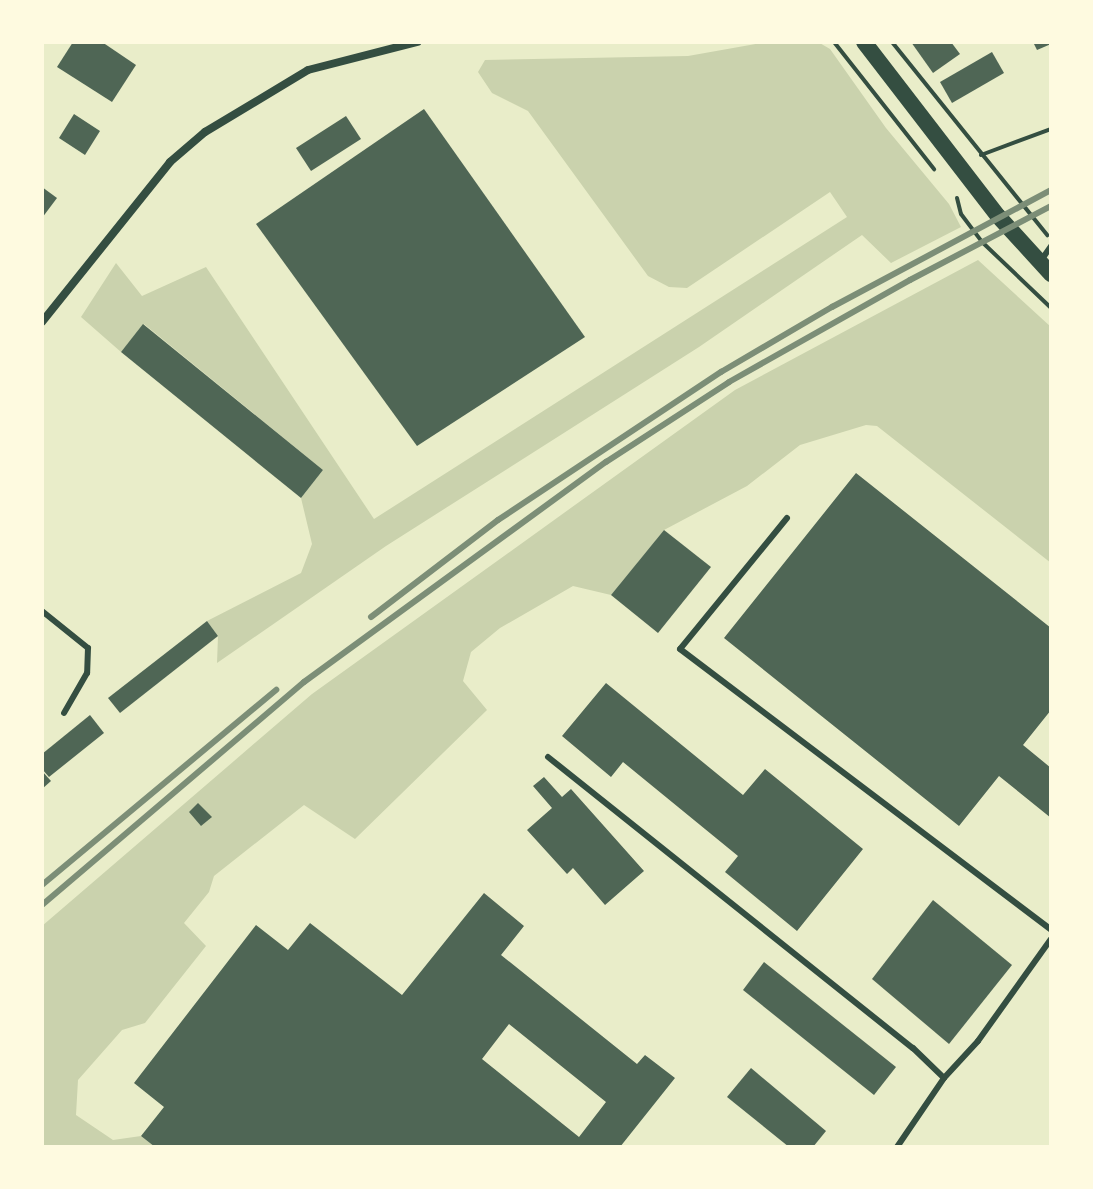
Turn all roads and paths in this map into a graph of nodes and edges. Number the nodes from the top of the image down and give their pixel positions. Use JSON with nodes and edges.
{"nodes":[{"id":1,"x":417,"y":42,"type":"edge"},
{"id":2,"x":834,"y":42,"type":"edge"},
{"id":3,"x":864,"y":42,"type":"edge"},
{"id":4,"x":892,"y":42,"type":"edge"},
{"id":5,"x":1051,"y":129,"type":"edge"},
{"id":6,"x":981,"y":155,"type":"junction"},
{"id":7,"x":961,"y":165,"type":"junction"},
{"id":8,"x":940,"y":177,"type":"dead end"},
{"id":9,"x":950,"y":189,"type":"dead end"},
{"id":10,"x":1051,"y":243,"type":"edge"},
{"id":11,"x":1046,"y":268,"type":"edge"},
{"id":12,"x":1051,"y":308,"type":"edge"},
{"id":13,"x":42,"y":322,"type":"edge"},
{"id":14,"x":787,"y":518,"type":"dead end"},
{"id":15,"x":42,"y":611,"type":"edge"},
{"id":16,"x":64,"y":713,"type":"dead end"},
{"id":17,"x":548,"y":757,"type":"dead end"},
{"id":18,"x":1051,"y":930,"type":"edge"},
{"id":19,"x":1051,"y":939,"type":"edge"},
{"id":20,"x":944,"y":1078,"type":"junction"},
{"id":21,"x":897,"y":1147,"type":"edge"}],
"edges":[{"from":1,"to":13,"type":"street"},
{"from":2,"to":8,"type":"path"},
{"from":3,"to":7,"type":"main road"},
{"from":4,"to":6,"type":"path"},
{"from":5,"to":6,"type":"path"},
{"from":6,"to":7,"type":"path"},
{"from":6,"to":10,"type":"path"},
{"from":7,"to":11,"type":"main road"},
{"from":9,"to":12,"type":"path"},
{"from":10,"to":11,"type":"lane"},
{"from":14,"to":18,"type":"lane"},
{"from":15,"to":16,"type":"lane"},
{"from":17,"to":20,"type":"lane"},
{"from":19,"to":20,"type":"lane"},
{"from":20,"to":21,"type":"lane"}]}
